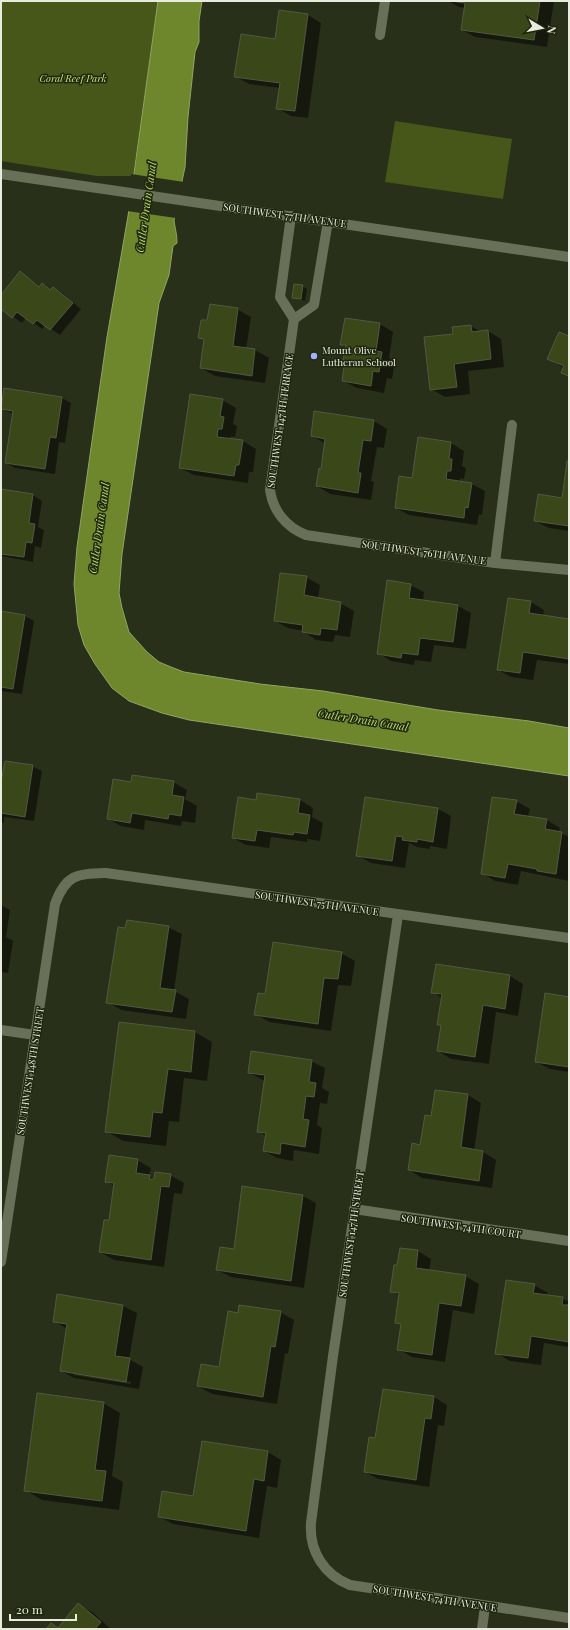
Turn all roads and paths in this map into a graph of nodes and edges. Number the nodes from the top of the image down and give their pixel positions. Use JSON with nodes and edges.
{"nodes":[{"id":1,"x":385,"y":1,"type":"edge"},
{"id":2,"x":380,"y":35,"type":"dead end"},
{"id":3,"x":1,"y":174,"type":"edge"},
{"id":4,"x":291,"y":216,"type":"junction"},
{"id":5,"x":328,"y":221,"type":"junction"},
{"id":6,"x":569,"y":257,"type":"edge"},
{"id":7,"x":294,"y":319,"type":"junction"},
{"id":8,"x":512,"y":425,"type":"dead end"},
{"id":9,"x":284,"y":520,"type":"joint"},
{"id":10,"x":495,"y":563,"type":"junction"},
{"id":11,"x":569,"y":570,"type":"edge"},
{"id":12,"x":66,"y":883,"type":"joint"},
{"id":13,"x":398,"y":914,"type":"junction"},
{"id":14,"x":569,"y":938,"type":"edge"},
{"id":15,"x":1,"y":1030,"type":"edge"},
{"id":16,"x":35,"y":1035,"type":"junction"},
{"id":17,"x":354,"y":1209,"type":"junction"},
{"id":18,"x":569,"y":1241,"type":"edge"},
{"id":19,"x":1,"y":1262,"type":"edge"},
{"id":20,"x":315,"y":1553,"type":"joint"},
{"id":21,"x":485,"y":1606,"type":"junction"},
{"id":22,"x":569,"y":1618,"type":"edge"},
{"id":23,"x":482,"y":1629,"type":"edge"}],
"edges":[{"from":1,"to":2,"type":"street"},
{"from":3,"to":4,"type":"street","name":"SOUTHWEST 77TH AVENUE"},
{"from":4,"to":5,"type":"street","name":"SOUTHWEST 77TH AVENUE"},
{"from":4,"to":7,"type":"street"},
{"from":5,"to":6,"type":"street","name":"SOUTHWEST 77TH AVENUE"},
{"from":5,"to":7,"type":"street"},
{"from":7,"to":9,"type":"street","name":"SOUTHWEST 147TH TERRACE"},
{"from":8,"to":10,"type":"street"},
{"from":9,"to":10,"type":"street","name":"SOUTHWEST 76TH AVENUE"},
{"from":10,"to":11,"type":"street","name":"SOUTHWEST 76TH AVENUE"},
{"from":12,"to":13,"type":"street","name":"SOUTHWEST 75TH AVENUE"},
{"from":12,"to":16,"type":"street","name":"SOUTHWEST 148TH STREET"},
{"from":13,"to":14,"type":"street","name":"SOUTHWEST 75TH AVENUE"},
{"from":13,"to":17,"type":"street","name":"SOUTHWEST 147TH STREET"},
{"from":15,"to":16,"type":"street"},
{"from":16,"to":19,"type":"street","name":"SOUTHWEST 148TH STREET"},
{"from":17,"to":18,"type":"street","name":"SOUTHWEST 74TH COURT"},
{"from":17,"to":20,"type":"street","name":"SOUTHWEST 147TH STREET"},
{"from":20,"to":21,"type":"street","name":"SOUTHWEST 74TH AVENUE"},
{"from":21,"to":22,"type":"street","name":"SOUTHWEST 74TH AVENUE"},
{"from":21,"to":23,"type":"street"}]}
